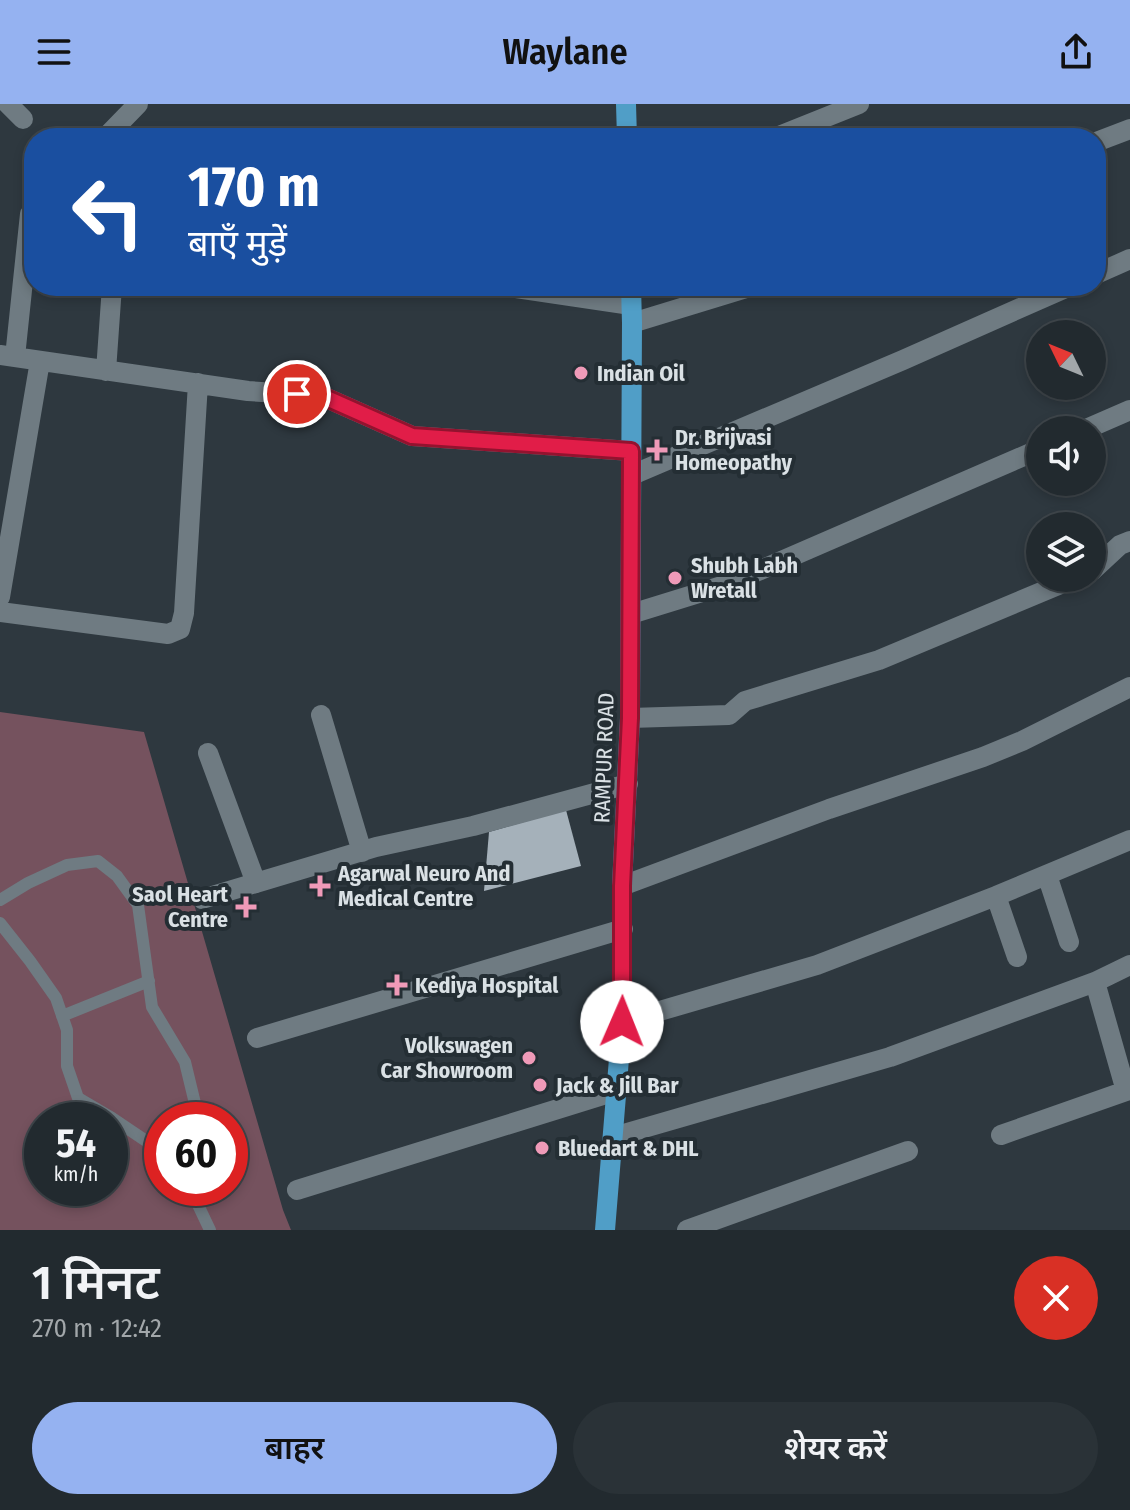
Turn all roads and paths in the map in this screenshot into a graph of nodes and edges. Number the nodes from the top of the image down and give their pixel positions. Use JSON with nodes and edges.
{"nodes":[{"id":1,"x":8,"y":104,"type":"edge"},
{"id":2,"x":138,"y":104,"type":"edge"},
{"id":3,"x":626,"y":104,"type":"edge"},
{"id":4,"x":859,"y":104,"type":"edge"},
{"id":5,"x":23,"y":119,"type":"dead end"},
{"id":6,"x":115,"y":128,"type":"edge"},
{"id":7,"x":627,"y":128,"type":"edge"},
{"id":8,"x":799,"y":128,"type":"edge"},
{"id":9,"x":1130,"y":129,"type":"edge"},
{"id":10,"x":1106,"y":138,"type":"edge"},
{"id":11,"x":24,"y":251,"type":"edge"},
{"id":12,"x":1130,"y":259,"type":"edge"},
{"id":13,"x":1106,"y":270,"type":"edge"},
{"id":14,"x":111,"y":296,"type":"edge"},
{"id":15,"x":570,"y":296,"type":"edge"},
{"id":16,"x":689,"y":296,"type":"edge"},
{"id":17,"x":1047,"y":296,"type":"edge"},
{"id":18,"x":631,"y":305,"type":"edge"},
{"id":19,"x":7,"y":356,"type":"edge"},
{"id":20,"x":40,"y":361,"type":"junction"},
{"id":21,"x":106,"y":371,"type":"junction"},
{"id":22,"x":198,"y":383,"type":"junction"},
{"id":23,"x":1130,"y":410,"type":"edge"},
{"id":24,"x":1106,"y":420,"type":"edge"},
{"id":25,"x":631,"y":451,"type":"junction"},
{"id":26,"x":1026,"y":455,"type":"edge"},
{"id":27,"x":632,"y":475,"type":"junction"},
{"id":28,"x":1130,"y":541,"type":"edge"},
{"id":29,"x":1106,"y":558,"type":"edge"},
{"id":30,"x":1042,"y":592,"type":"edge"},
{"id":31,"x":0,"y":597,"type":"edge"},
{"id":32,"x":0,"y":612,"type":"edge"},
{"id":33,"x":631,"y":614,"type":"junction"},
{"id":34,"x":1130,"y":687,"type":"edge"},
{"id":35,"x":321,"y":715,"type":"dead end"},
{"id":36,"x":630,"y":718,"type":"junction"},
{"id":37,"x":208,"y":753,"type":"dead end"},
{"id":38,"x":628,"y":784,"type":"junction"},
{"id":39,"x":1130,"y":840,"type":"edge"},
{"id":40,"x":362,"y":852,"type":"junction"},
{"id":41,"x":1047,"y":875,"type":"junction"},
{"id":42,"x":256,"y":883,"type":"junction"},
{"id":43,"x":622,"y":886,"type":"junction"},
{"id":44,"x":996,"y":896,"type":"junction"},
{"id":45,"x":202,"y":899,"type":"dead end"},
{"id":46,"x":0,"y":900,"type":"edge"},
{"id":47,"x":0,"y":923,"type":"edge"},
{"id":48,"x":623,"y":929,"type":"junction"},
{"id":49,"x":1069,"y":942,"type":"dead end"},
{"id":50,"x":1017,"y":957,"type":"dead end"},
{"id":51,"x":1130,"y":965,"type":"edge"},
{"id":52,"x":149,"y":981,"type":"junction"},
{"id":53,"x":1095,"y":982,"type":"junction"},
{"id":54,"x":62,"y":1016,"type":"junction"},
{"id":55,"x":622,"y":1022,"type":"junction"},
{"id":56,"x":257,"y":1038,"type":"dead end"},
{"id":57,"x":616,"y":1091,"type":"junction"},
{"id":58,"x":195,"y":1102,"type":"edge"},
{"id":59,"x":1001,"y":1135,"type":"dead end"},
{"id":60,"x":613,"y":1137,"type":"junction"},
{"id":61,"x":144,"y":1140,"type":"edge"},
{"id":62,"x":908,"y":1151,"type":"dead end"},
{"id":63,"x":297,"y":1190,"type":"dead end"},
{"id":64,"x":199,"y":1206,"type":"edge"},
{"id":65,"x":210,"y":1230,"type":"edge"},
{"id":66,"x":605,"y":1230,"type":"edge"},
{"id":67,"x":687,"y":1230,"type":"edge"}],
"edges":[{"from":1,"to":5,"type":"street"},
{"from":2,"to":6,"type":"street"},
{"from":3,"to":7,"type":"main road"},
{"from":4,"to":8,"type":"street"},
{"from":9,"to":10,"type":"street"},
{"from":11,"to":19,"type":"street"},
{"from":12,"to":13,"type":"street"},
{"from":14,"to":21,"type":"street"},
{"from":15,"to":18,"type":"street"},
{"from":16,"to":18,"type":"street"},
{"from":17,"to":27,"type":"street"},
{"from":18,"to":25,"type":"main road","name":"RAMPUR ROAD"},
{"from":19,"to":20,"type":"street"},
{"from":20,"to":21,"type":"street"},
{"from":20,"to":31,"type":"street"},
{"from":21,"to":22,"type":"street"},
{"from":22,"to":25,"type":"street"},
{"from":22,"to":32,"type":"street"},
{"from":23,"to":24,"type":"street"},
{"from":25,"to":27,"type":"main road","name":"RAMPUR ROAD"},
{"from":26,"to":33,"type":"street"},
{"from":27,"to":33,"type":"main road","name":"RAMPUR ROAD"},
{"from":28,"to":29,"type":"street"},
{"from":30,"to":36,"type":"street"},
{"from":33,"to":36,"type":"main road","name":"RAMPUR ROAD"},
{"from":34,"to":43,"type":"street"},
{"from":35,"to":40,"type":"street"},
{"from":36,"to":38,"type":"main road","name":"RAMPUR ROAD"},
{"from":37,"to":42,"type":"street"},
{"from":38,"to":40,"type":"street"},
{"from":38,"to":43,"type":"main road","name":"RAMPUR ROAD"},
{"from":39,"to":41,"type":"street"},
{"from":40,"to":42,"type":"street"},
{"from":41,"to":44,"type":"street"},
{"from":41,"to":49,"type":"street"},
{"from":42,"to":45,"type":"street"},
{"from":43,"to":48,"type":"main road","name":"RAMPUR ROAD"},
{"from":44,"to":50,"type":"street"},
{"from":44,"to":55,"type":"street"},
{"from":46,"to":52,"type":"lane"},
{"from":47,"to":54,"type":"lane"},
{"from":48,"to":55,"type":"main road","name":"RAMPUR ROAD"},
{"from":48,"to":56,"type":"street"},
{"from":51,"to":53,"type":"street"},
{"from":52,"to":54,"type":"lane"},
{"from":52,"to":58,"type":"lane"},
{"from":53,"to":59,"type":"street"},
{"from":53,"to":60,"type":"street"},
{"from":54,"to":61,"type":"lane"},
{"from":55,"to":57,"type":"main road","name":"RAMPUR ROAD"},
{"from":57,"to":60,"type":"main road","name":"RAMPUR ROAD"},
{"from":57,"to":63,"type":"street"},
{"from":60,"to":66,"type":"main road","name":"RAMPUR ROAD"},
{"from":62,"to":67,"type":"street"},
{"from":64,"to":65,"type":"lane"}]}
